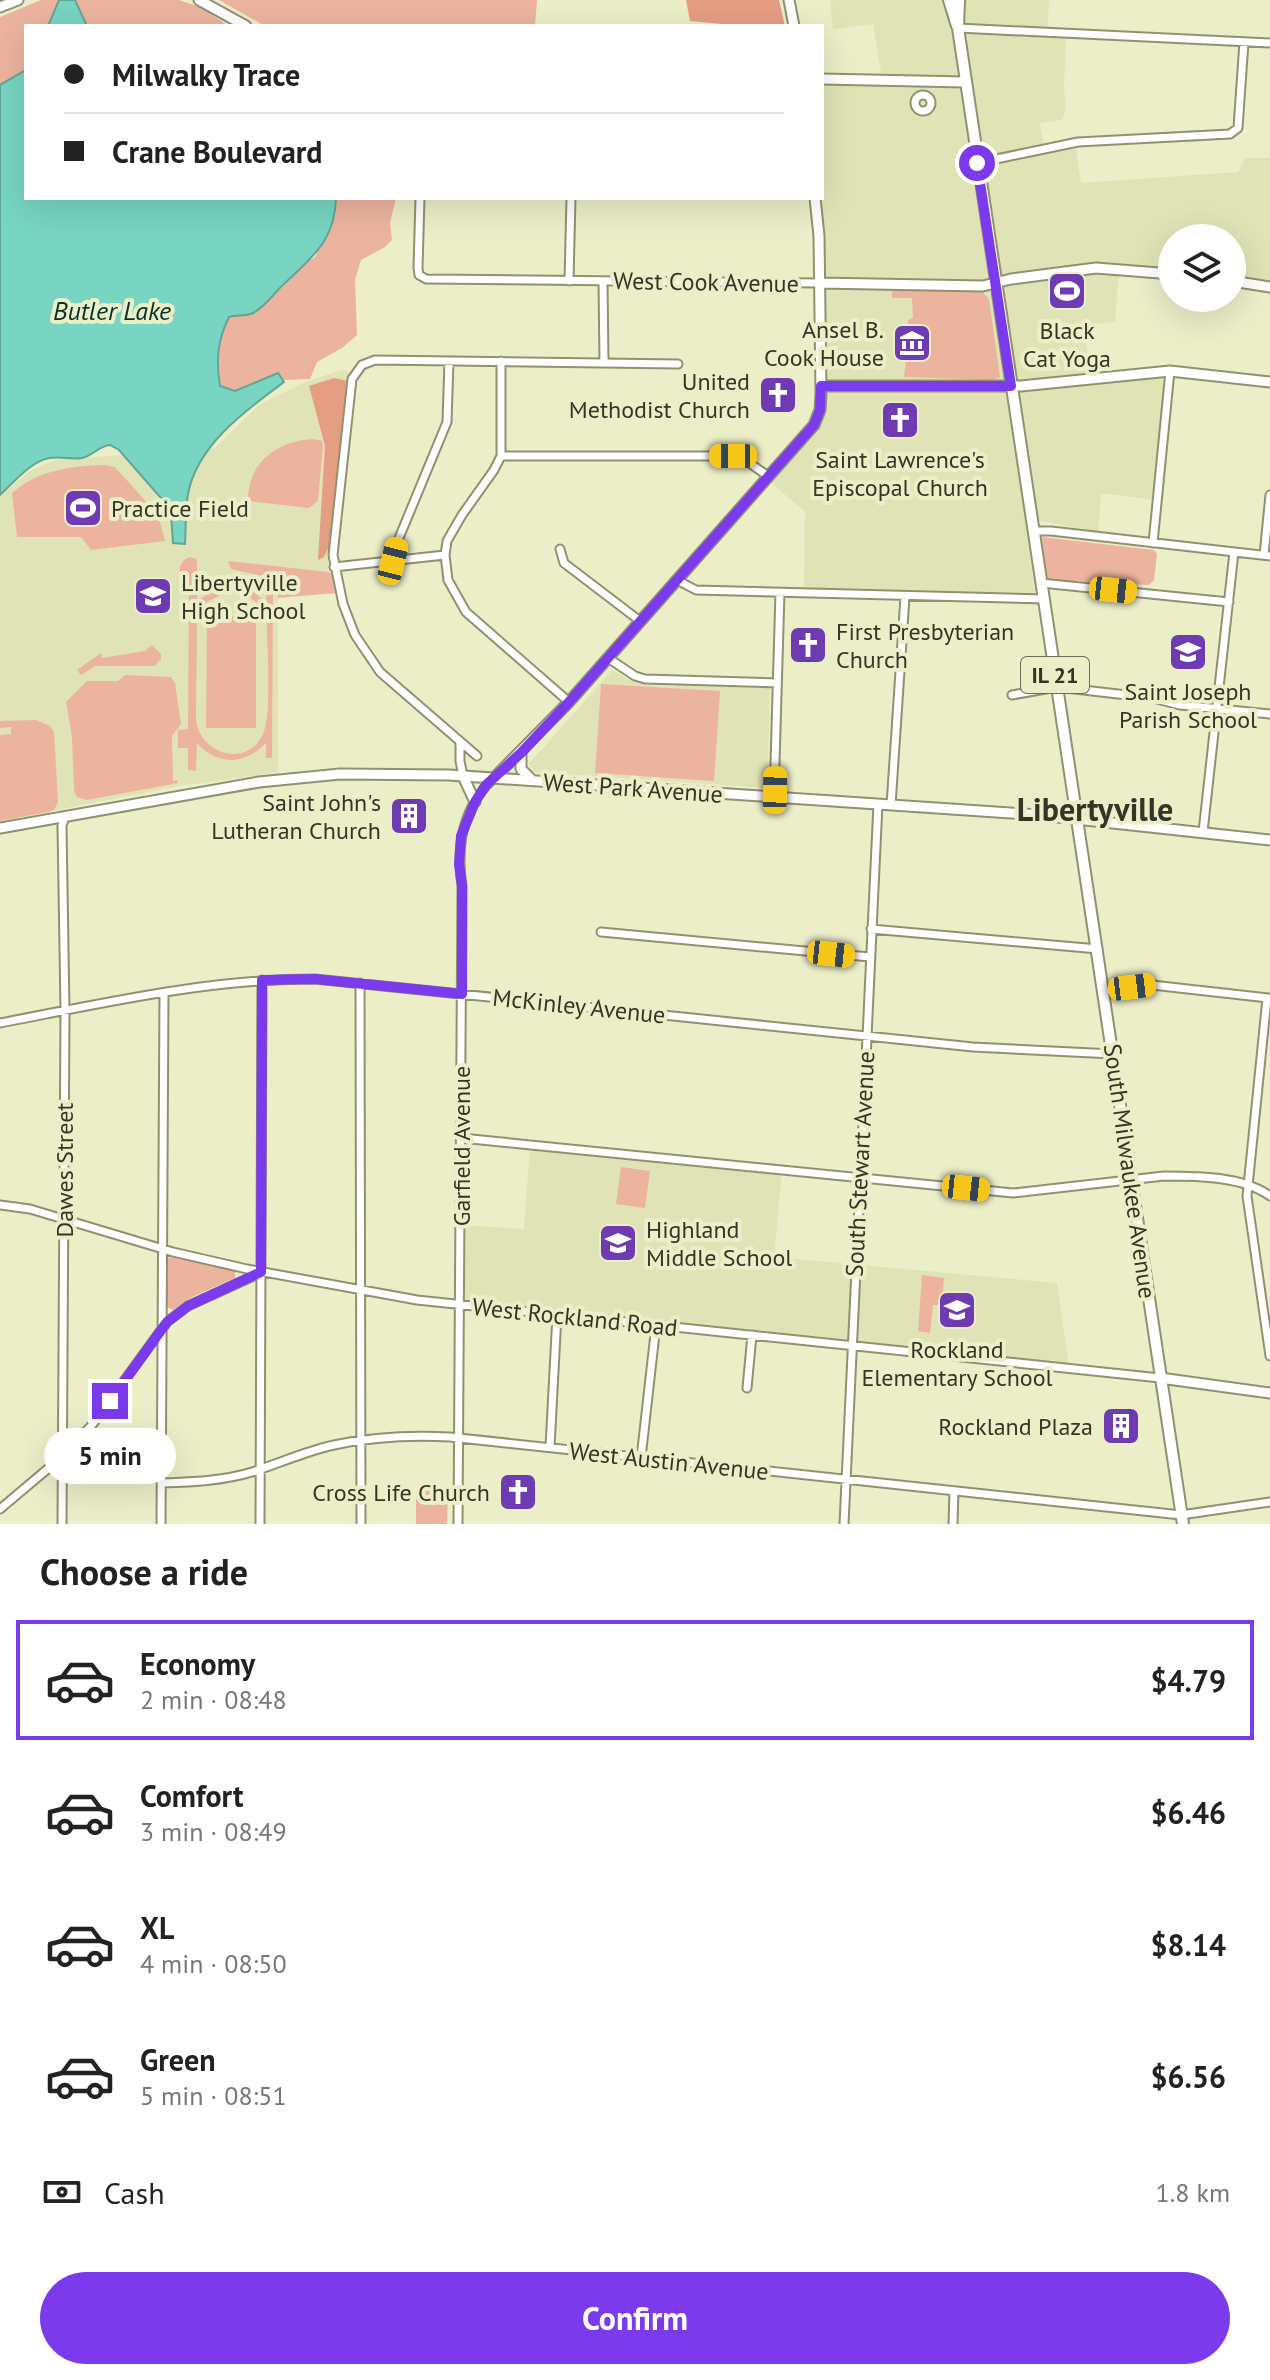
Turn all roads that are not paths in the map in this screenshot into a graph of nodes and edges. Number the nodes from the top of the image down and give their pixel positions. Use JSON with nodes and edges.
{"nodes":[{"id":1,"x":18,"y":0,"type":"edge"},
{"id":2,"x":199,"y":0,"type":"edge"},
{"id":3,"x":789,"y":0,"type":"edge"},
{"id":4,"x":949,"y":0,"type":"edge"},
{"id":5,"x":959,"y":0,"type":"edge"},
{"id":6,"x":0,"y":7,"type":"edge"},
{"id":7,"x":242,"y":24,"type":"edge"},
{"id":8,"x":794,"y":24,"type":"edge"},
{"id":9,"x":958,"y":28,"type":"junction"},
{"id":10,"x":1244,"y":42,"type":"junction"},
{"id":11,"x":1270,"y":43,"type":"edge"},
{"id":12,"x":824,"y":79,"type":"edge"},
{"id":13,"x":965,"y":82,"type":"junction"},
{"id":14,"x":921,"y":83,"type":"junction"},
{"id":15,"x":922,"y":95,"type":"dead end"},
{"id":16,"x":977,"y":163,"type":"junction"},
{"id":17,"x":420,"y":200,"type":"edge"},
{"id":18,"x":571,"y":200,"type":"edge"},
{"id":19,"x":815,"y":200,"type":"edge"},
{"id":20,"x":1158,"y":272,"type":"edge"},
{"id":21,"x":569,"y":281,"type":"junction"},
{"id":22,"x":603,"y":281,"type":"junction"},
{"id":23,"x":819,"y":283,"type":"junction"},
{"id":24,"x":995,"y":283,"type":"junction"},
{"id":25,"x":1246,"y":283,"type":"edge"},
{"id":26,"x":1270,"y":287,"type":"edge"},
{"id":27,"x":449,"y":361,"type":"junction"},
{"id":28,"x":501,"y":361,"type":"junction"},
{"id":29,"x":604,"y":363,"type":"junction"},
{"id":30,"x":678,"y":364,"type":"dead end"},
{"id":31,"x":1170,"y":371,"type":"junction"},
{"id":32,"x":1270,"y":382,"type":"edge"},
{"id":33,"x":821,"y":386,"type":"junction"},
{"id":34,"x":1011,"y":386,"type":"junction"},
{"id":35,"x":501,"y":456,"type":"junction"},
{"id":36,"x":768,"y":476,"type":"junction"},
{"id":37,"x":1270,"y":495,"type":"edge"},
{"id":38,"x":1033,"y":531,"type":"junction"},
{"id":39,"x":1153,"y":543,"type":"junction"},
{"id":40,"x":560,"y":549,"type":"dead end"},
{"id":41,"x":1234,"y":552,"type":"junction"},
{"id":42,"x":445,"y":555,"type":"junction"},
{"id":43,"x":1267,"y":555,"type":"edge"},
{"id":44,"x":393,"y":561,"type":"junction"},
{"id":45,"x":334,"y":567,"type":"junction"},
{"id":46,"x":677,"y":580,"type":"junction"},
{"id":47,"x":1041,"y":583,"type":"junction"},
{"id":48,"x":780,"y":592,"type":"junction"},
{"id":49,"x":905,"y":597,"type":"junction"},
{"id":50,"x":1044,"y":599,"type":"junction"},
{"id":51,"x":1229,"y":602,"type":"junction"},
{"id":52,"x":640,"y":621,"type":"junction"},
{"id":53,"x":608,"y":658,"type":"junction"},
{"id":54,"x":777,"y":683,"type":"junction"},
{"id":55,"x":1057,"y":687,"type":"junction"},
{"id":56,"x":1012,"y":695,"type":"dead end"},
{"id":57,"x":569,"y":702,"type":"junction"},
{"id":58,"x":1217,"y":709,"type":"junction"},
{"id":59,"x":1270,"y":714,"type":"edge"},
{"id":60,"x":460,"y":741,"type":"junction"},
{"id":61,"x":521,"y":753,"type":"junction"},
{"id":62,"x":477,"y":756,"type":"dead end"},
{"id":63,"x":460,"y":761,"type":"junction"},
{"id":64,"x":449,"y":775,"type":"junction"},
{"id":65,"x":463,"y":776,"type":"junction"},
{"id":66,"x":494,"y":778,"type":"junction"},
{"id":67,"x":534,"y":781,"type":"junction"},
{"id":68,"x":774,"y":797,"type":"junction"},
{"id":69,"x":475,"y":802,"type":"junction"},
{"id":70,"x":878,"y":804,"type":"junction"},
{"id":71,"x":891,"y":805,"type":"junction"},
{"id":72,"x":65,"y":817,"type":"junction"},
{"id":73,"x":1078,"y":819,"type":"junction"},
{"id":74,"x":0,"y":828,"type":"edge"},
{"id":75,"x":1203,"y":832,"type":"junction"},
{"id":76,"x":1270,"y":840,"type":"edge"},
{"id":77,"x":871,"y":929,"type":"junction"},
{"id":78,"x":601,"y":932,"type":"dead end"},
{"id":79,"x":1098,"y":949,"type":"junction"},
{"id":80,"x":870,"y":957,"type":"junction"},
{"id":81,"x":262,"y":980,"type":"junction"},
{"id":82,"x":360,"y":983,"type":"junction"},
{"id":83,"x":1104,"y":991,"type":"junction"},
{"id":84,"x":164,"y":993,"type":"junction"},
{"id":85,"x":462,"y":994,"type":"junction"},
{"id":86,"x":1268,"y":998,"type":"edge"},
{"id":87,"x":65,"y":1011,"type":"junction"},
{"id":88,"x":0,"y":1023,"type":"edge"},
{"id":89,"x":866,"y":1036,"type":"junction"},
{"id":90,"x":1113,"y":1054,"type":"junction"},
{"id":91,"x":461,"y":1138,"type":"junction"},
{"id":92,"x":860,"y":1178,"type":"junction"},
{"id":93,"x":1131,"y":1180,"type":"junction"},
{"id":94,"x":1247,"y":1186,"type":"junction"},
{"id":95,"x":1270,"y":1196,"type":"edge"},
{"id":96,"x":0,"y":1205,"type":"edge"},
{"id":97,"x":64,"y":1219,"type":"junction"},
{"id":98,"x":163,"y":1249,"type":"junction"},
{"id":99,"x":261,"y":1272,"type":"junction"},
{"id":100,"x":360,"y":1291,"type":"junction"},
{"id":101,"x":461,"y":1305,"type":"junction"},
{"id":102,"x":557,"y":1315,"type":"junction"},
{"id":103,"x":656,"y":1325,"type":"junction"},
{"id":104,"x":164,"y":1330,"type":"junction"},
{"id":105,"x":752,"y":1335,"type":"junction"},
{"id":106,"x":852,"y":1346,"type":"junction"},
{"id":107,"x":1270,"y":1356,"type":"edge"},
{"id":108,"x":1160,"y":1378,"type":"junction"},
{"id":109,"x":747,"y":1388,"type":"dead end"},
{"id":110,"x":1270,"y":1393,"type":"edge"},
{"id":111,"x":459,"y":1438,"type":"junction"},
{"id":112,"x":360,"y":1440,"type":"junction"},
{"id":113,"x":550,"y":1447,"type":"junction"},
{"id":114,"x":63,"y":1456,"type":"junction"},
{"id":115,"x":641,"y":1458,"type":"junction"},
{"id":116,"x":260,"y":1469,"type":"junction"},
{"id":117,"x":845,"y":1480,"type":"junction"},
{"id":118,"x":161,"y":1483,"type":"junction"},
{"id":119,"x":954,"y":1491,"type":"junction"},
{"id":120,"x":1270,"y":1502,"type":"edge"},
{"id":121,"x":0,"y":1509,"type":"edge"},
{"id":122,"x":1182,"y":1519,"type":"edge"},
{"id":123,"x":62,"y":1524,"type":"edge"},
{"id":124,"x":161,"y":1524,"type":"edge"},
{"id":125,"x":260,"y":1524,"type":"edge"},
{"id":126,"x":361,"y":1524,"type":"edge"},
{"id":127,"x":458,"y":1524,"type":"edge"},
{"id":128,"x":844,"y":1524,"type":"edge"},
{"id":129,"x":953,"y":1524,"type":"edge"}],
"edges":[{"from":1,"to":6,"type":"street"},
{"from":2,"to":7,"type":"street"},
{"from":3,"to":8,"type":"street"},
{"from":4,"to":9,"type":"main road","number":"IL 21"},
{"from":5,"to":9,"type":"main road","number":"IL 21"},
{"from":9,"to":10,"type":"street"},
{"from":9,"to":13,"type":"main road","number":"IL 21"},
{"from":10,"to":11,"type":"street"},
{"from":10,"to":16,"type":"street"},
{"from":12,"to":14,"type":"street"},
{"from":13,"to":14,"type":"street"},
{"from":13,"to":16,"type":"main road","number":"IL 21"},
{"from":14,"to":15,"type":"street"},
{"from":16,"to":24,"type":"main road","number":"IL 21"},
{"from":17,"to":21,"type":"street","name":"West Cook Avenue"},
{"from":18,"to":21,"type":"street"},
{"from":19,"to":23,"type":"street"},
{"from":20,"to":24,"type":"street","name":"West Cook Avenue"},
{"from":21,"to":22,"type":"street","name":"West Cook Avenue"},
{"from":22,"to":23,"type":"street","name":"West Cook Avenue"},
{"from":22,"to":29,"type":"street"},
{"from":23,"to":24,"type":"street","name":"West Cook Avenue"},
{"from":23,"to":33,"type":"street"},
{"from":24,"to":34,"type":"main road","number":"IL 21"},
{"from":25,"to":26,"type":"street"},
{"from":27,"to":28,"type":"street"},
{"from":27,"to":44,"type":"street"},
{"from":27,"to":45,"type":"street"},
{"from":28,"to":29,"type":"street"},
{"from":28,"to":35,"type":"street"},
{"from":29,"to":30,"type":"street"},
{"from":31,"to":32,"type":"street"},
{"from":31,"to":34,"type":"street"},
{"from":31,"to":39,"type":"street"},
{"from":33,"to":34,"type":"street"},
{"from":33,"to":36,"type":"street"},
{"from":34,"to":38,"type":"main road","number":"IL 21"},
{"from":35,"to":36,"type":"street"},
{"from":35,"to":42,"type":"street"},
{"from":36,"to":46,"type":"street"},
{"from":37,"to":43,"type":"street"},
{"from":38,"to":39,"type":"street"},
{"from":38,"to":47,"type":"main road","number":"IL 21"},
{"from":39,"to":41,"type":"street"},
{"from":40,"to":52,"type":"street"},
{"from":41,"to":43,"type":"street"},
{"from":41,"to":51,"type":"street"},
{"from":42,"to":44,"type":"street"},
{"from":42,"to":57,"type":"street"},
{"from":44,"to":45,"type":"street"},
{"from":45,"to":60,"type":"street"},
{"from":46,"to":48,"type":"street"},
{"from":46,"to":52,"type":"street"},
{"from":47,"to":50,"type":"main road","number":"IL 21"},
{"from":47,"to":51,"type":"street"},
{"from":48,"to":49,"type":"street"},
{"from":48,"to":54,"type":"street"},
{"from":49,"to":50,"type":"street"},
{"from":49,"to":71,"type":"street"},
{"from":50,"to":55,"type":"main road","number":"IL 21"},
{"from":51,"to":58,"type":"street"},
{"from":52,"to":53,"type":"street"},
{"from":53,"to":54,"type":"street"},
{"from":53,"to":57,"type":"street"},
{"from":54,"to":68,"type":"street"},
{"from":55,"to":56,"type":"street"},
{"from":55,"to":58,"type":"street"},
{"from":55,"to":73,"type":"main road","number":"IL 21"},
{"from":57,"to":61,"type":"street"},
{"from":58,"to":59,"type":"street"},
{"from":58,"to":75,"type":"street"},
{"from":60,"to":62,"type":"street"},
{"from":60,"to":63,"type":"street"},
{"from":61,"to":66,"type":"street"},
{"from":61,"to":67,"type":"street"},
{"from":63,"to":64,"type":"street"},
{"from":63,"to":65,"type":"street"},
{"from":64,"to":65,"type":"street","name":"West Park Avenue"},
{"from":64,"to":72,"type":"street","name":"West Park Avenue"},
{"from":65,"to":66,"type":"street","name":"West Park Avenue"},
{"from":65,"to":69,"type":"street"},
{"from":66,"to":67,"type":"street","name":"West Park Avenue"},
{"from":66,"to":69,"type":"street","name":"Garfield Avenue"},
{"from":67,"to":68,"type":"street","name":"West Park Avenue"},
{"from":68,"to":70,"type":"street","name":"West Park Avenue"},
{"from":69,"to":85,"type":"street","name":"Garfield Avenue"},
{"from":70,"to":71,"type":"street","name":"West Park Avenue"},
{"from":70,"to":77,"type":"street","name":"South Stewart Avenue"},
{"from":71,"to":73,"type":"street","name":"West Park Avenue"},
{"from":72,"to":74,"type":"street","name":"West Park Avenue"},
{"from":72,"to":87,"type":"street","name":"Dawes Street"},
{"from":73,"to":75,"type":"street","name":"West Park Avenue"},
{"from":73,"to":79,"type":"main road","name":"South Milwaukee Avenue","number":"IL 21"},
{"from":75,"to":76,"type":"street","name":"West Park Avenue"},
{"from":77,"to":79,"type":"street"},
{"from":77,"to":80,"type":"street","name":"South Stewart Avenue"},
{"from":78,"to":80,"type":"street"},
{"from":79,"to":83,"type":"main road","name":"South Milwaukee Avenue","number":"IL 21"},
{"from":80,"to":89,"type":"street","name":"South Stewart Avenue"},
{"from":81,"to":82,"type":"street","name":"McKinley Avenue"},
{"from":81,"to":84,"type":"street","name":"McKinley Avenue"},
{"from":81,"to":99,"type":"street"},
{"from":82,"to":85,"type":"street","name":"McKinley Avenue"},
{"from":82,"to":100,"type":"street"},
{"from":83,"to":86,"type":"street"},
{"from":83,"to":90,"type":"main road","name":"South Milwaukee Avenue","number":"IL 21"},
{"from":84,"to":87,"type":"street","name":"McKinley Avenue"},
{"from":84,"to":98,"type":"street"},
{"from":85,"to":89,"type":"street","name":"McKinley Avenue"},
{"from":85,"to":91,"type":"street","name":"Garfield Avenue"},
{"from":86,"to":94,"type":"street"},
{"from":87,"to":88,"type":"street","name":"McKinley Avenue"},
{"from":87,"to":97,"type":"street","name":"Dawes Street"},
{"from":89,"to":90,"type":"street","name":"McKinley Avenue"},
{"from":89,"to":92,"type":"street","name":"South Stewart Avenue"},
{"from":90,"to":93,"type":"main road","name":"South Milwaukee Avenue","number":"IL 21"},
{"from":91,"to":92,"type":"street"},
{"from":91,"to":101,"type":"street","name":"Garfield Avenue"},
{"from":92,"to":93,"type":"street"},
{"from":92,"to":106,"type":"street","name":"South Stewart Avenue"},
{"from":93,"to":94,"type":"street"},
{"from":93,"to":108,"type":"main road","name":"South Milwaukee Avenue","number":"IL 21"},
{"from":94,"to":95,"type":"street"},
{"from":94,"to":107,"type":"street"},
{"from":96,"to":97,"type":"street","name":"West Rockland Road"},
{"from":97,"to":98,"type":"street","name":"West Rockland Road"},
{"from":97,"to":114,"type":"street","name":"Dawes Street"},
{"from":98,"to":99,"type":"street","name":"West Rockland Road"},
{"from":98,"to":104,"type":"street"},
{"from":99,"to":100,"type":"street","name":"West Rockland Road"},
{"from":99,"to":104,"type":"street"},
{"from":99,"to":116,"type":"street"},
{"from":100,"to":101,"type":"street","name":"West Rockland Road"},
{"from":100,"to":112,"type":"street"},
{"from":101,"to":102,"type":"street","name":"West Rockland Road"},
{"from":101,"to":111,"type":"street","name":"Garfield Avenue"},
{"from":102,"to":103,"type":"street","name":"West Rockland Road"},
{"from":102,"to":113,"type":"street"},
{"from":103,"to":105,"type":"street","name":"West Rockland Road"},
{"from":103,"to":115,"type":"street"},
{"from":104,"to":114,"type":"street"},
{"from":104,"to":118,"type":"street"},
{"from":105,"to":106,"type":"street","name":"West Rockland Road"},
{"from":105,"to":109,"type":"street"},
{"from":106,"to":108,"type":"street","name":"West Rockland Road"},
{"from":106,"to":117,"type":"street","name":"South Stewart Avenue"},
{"from":108,"to":110,"type":"street"},
{"from":108,"to":122,"type":"main road","name":"South Milwaukee Avenue","number":"IL 21"},
{"from":111,"to":112,"type":"street","name":"West Austin Avenue"},
{"from":111,"to":113,"type":"street","name":"West Austin Avenue"},
{"from":111,"to":127,"type":"street","name":"Garfield Avenue"},
{"from":112,"to":116,"type":"street","name":"West Austin Avenue"},
{"from":112,"to":126,"type":"street"},
{"from":113,"to":115,"type":"street","name":"West Austin Avenue"},
{"from":114,"to":121,"type":"street"},
{"from":114,"to":123,"type":"street","name":"Dawes Street"},
{"from":115,"to":117,"type":"street","name":"West Austin Avenue"},
{"from":116,"to":118,"type":"street","name":"West Austin Avenue"},
{"from":116,"to":125,"type":"street"},
{"from":117,"to":119,"type":"street","name":"West Austin Avenue"},
{"from":117,"to":128,"type":"street","name":"South Stewart Avenue"},
{"from":118,"to":124,"type":"street"},
{"from":119,"to":122,"type":"street","name":"West Austin Avenue"},
{"from":119,"to":129,"type":"street"},
{"from":120,"to":122,"type":"street","name":"West Austin Avenue"}]}
